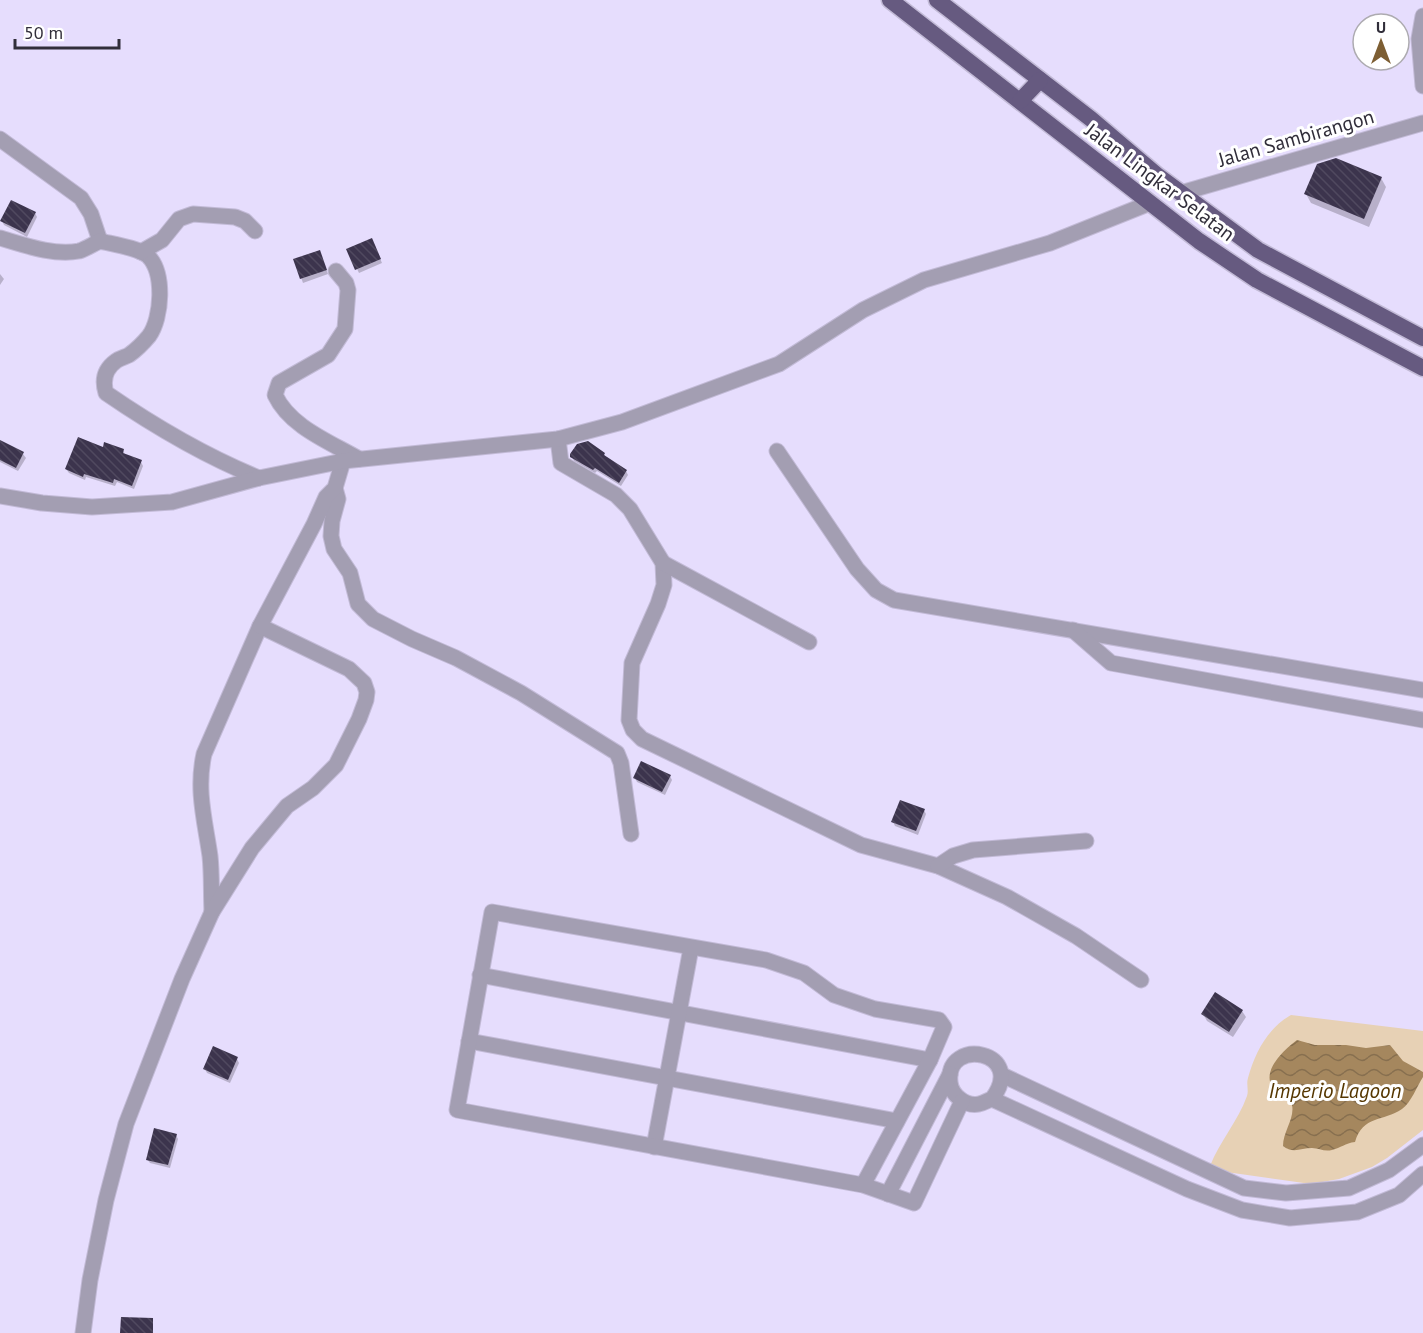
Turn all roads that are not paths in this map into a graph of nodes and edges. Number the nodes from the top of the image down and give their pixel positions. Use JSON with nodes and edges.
{"nodes":[{"id":1,"x":890,"y":0,"type":"edge"},
{"id":2,"x":937,"y":0,"type":"edge"},
{"id":3,"x":1423,"y":16,"type":"edge"},
{"id":4,"x":1040,"y":80,"type":"junction"},
{"id":5,"x":1423,"y":86,"type":"edge"},
{"id":6,"x":1020,"y":101,"type":"junction"},
{"id":7,"x":1423,"y":123,"type":"edge"},
{"id":8,"x":0,"y":139,"type":"edge"},
{"id":9,"x":1181,"y":194,"type":"junction"},
{"id":10,"x":1150,"y":203,"type":"junction"},
{"id":11,"x":255,"y":231,"type":"dead end"},
{"id":12,"x":0,"y":238,"type":"edge"},
{"id":13,"x":100,"y":241,"type":"junction"},
{"id":14,"x":141,"y":252,"type":"junction"},
{"id":15,"x":336,"y":270,"type":"dead end"},
{"id":16,"x":1423,"y":338,"type":"edge"},
{"id":17,"x":1423,"y":368,"type":"edge"},
{"id":18,"x":558,"y":439,"type":"junction"},
{"id":19,"x":777,"y":451,"type":"dead end"},
{"id":20,"x":359,"y":459,"type":"junction"},
{"id":21,"x":343,"y":461,"type":"junction"},
{"id":22,"x":259,"y":478,"type":"junction"},
{"id":23,"x":335,"y":488,"type":"junction"},
{"id":24,"x":0,"y":496,"type":"edge"},
{"id":25,"x":663,"y":563,"type":"junction"},
{"id":26,"x":260,"y":626,"type":"junction"},
{"id":27,"x":1073,"y":630,"type":"junction"},
{"id":28,"x":809,"y":642,"type":"dead end"},
{"id":29,"x":1423,"y":690,"type":"edge"},
{"id":30,"x":1423,"y":720,"type":"edge"},
{"id":31,"x":631,"y":834,"type":"dead end"},
{"id":32,"x":1086,"y":842,"type":"dead end"},
{"id":33,"x":938,"y":866,"type":"junction"},
{"id":34,"x":212,"y":912,"type":"junction"},
{"id":35,"x":691,"y":948,"type":"junction"},
{"id":36,"x":480,"y":975,"type":"junction"},
{"id":37,"x":1141,"y":980,"type":"dead end"},
{"id":38,"x":679,"y":1012,"type":"junction"},
{"id":39,"x":469,"y":1041,"type":"junction"},
{"id":40,"x":930,"y":1060,"type":"junction"},
{"id":41,"x":950,"y":1073,"type":"junction"},
{"id":42,"x":1002,"y":1075,"type":"junction"},
{"id":43,"x":667,"y":1078,"type":"junction"},
{"id":44,"x":992,"y":1099,"type":"junction"},
{"id":45,"x":962,"y":1101,"type":"junction"},
{"id":46,"x":897,"y":1121,"type":"junction"},
{"id":47,"x":1423,"y":1145,"type":"edge"},
{"id":48,"x":654,"y":1147,"type":"junction"},
{"id":49,"x":1198,"y":1168,"type":"junction"},
{"id":50,"x":1423,"y":1174,"type":"edge"},
{"id":51,"x":863,"y":1185,"type":"junction"},
{"id":52,"x":1349,"y":1188,"type":"junction"},
{"id":53,"x":1187,"y":1189,"type":"junction"},
{"id":54,"x":888,"y":1194,"type":"junction"},
{"id":55,"x":1357,"y":1212,"type":"junction"},
{"id":56,"x":83,"y":1333,"type":"edge"}],
"edges":[{"from":1,"to":6,"type":"highway","name":"Jalan Lingkar Selatan"},
{"from":2,"to":4,"type":"highway","name":"Jalan Lingkar Selatan"},
{"from":3,"to":5,"type":"street"},
{"from":4,"to":6,"type":"highway"},
{"from":4,"to":9,"type":"highway","name":"Jalan Lingkar Selatan"},
{"from":6,"to":10,"type":"highway","name":"Jalan Lingkar Selatan"},
{"from":7,"to":9,"type":"street","name":"Jalan Sambirangon"},
{"from":8,"to":13,"type":"street"},
{"from":9,"to":16,"type":"highway","name":"Jalan Lingkar Selatan"},
{"from":10,"to":17,"type":"highway","name":"Jalan Lingkar Selatan"},
{"from":10,"to":18,"type":"street"},
{"from":11,"to":14,"type":"street"},
{"from":12,"to":13,"type":"street"},
{"from":13,"to":14,"type":"street"},
{"from":14,"to":22,"type":"street"},
{"from":15,"to":20,"type":"street"},
{"from":18,"to":20,"type":"street"},
{"from":18,"to":25,"type":"street"},
{"from":19,"to":27,"type":"street"},
{"from":20,"to":21,"type":"street"},
{"from":21,"to":22,"type":"street"},
{"from":21,"to":23,"type":"street"},
{"from":22,"to":24,"type":"street"},
{"from":23,"to":26,"type":"street"},
{"from":23,"to":31,"type":"street"},
{"from":25,"to":28,"type":"street"},
{"from":25,"to":33,"type":"street"},
{"from":26,"to":34,"type":"street"},
{"from":26,"to":34,"type":"street"},
{"from":27,"to":29,"type":"street"},
{"from":27,"to":30,"type":"street"},
{"from":32,"to":33,"type":"street"},
{"from":33,"to":37,"type":"street"},
{"from":34,"to":56,"type":"street"},
{"from":35,"to":36,"type":"street"},
{"from":35,"to":38,"type":"street"},
{"from":35,"to":40,"type":"street"},
{"from":36,"to":38,"type":"street"},
{"from":36,"to":39,"type":"street"},
{"from":38,"to":40,"type":"street"},
{"from":38,"to":43,"type":"street"},
{"from":39,"to":43,"type":"street"},
{"from":39,"to":48,"type":"street"},
{"from":40,"to":46,"type":"street"},
{"from":41,"to":42,"type":"street"},
{"from":41,"to":45,"type":"street"},
{"from":41,"to":54,"type":"street"},
{"from":42,"to":44,"type":"street"},
{"from":42,"to":49,"type":"street"},
{"from":43,"to":46,"type":"street"},
{"from":43,"to":48,"type":"street"},
{"from":44,"to":45,"type":"street"},
{"from":44,"to":53,"type":"street"},
{"from":45,"to":54,"type":"street"},
{"from":46,"to":51,"type":"street"},
{"from":47,"to":52,"type":"street"},
{"from":48,"to":51,"type":"street"},
{"from":49,"to":52,"type":"street"},
{"from":49,"to":53,"type":"street"},
{"from":50,"to":55,"type":"street"},
{"from":51,"to":54,"type":"street"},
{"from":52,"to":55,"type":"street"},
{"from":53,"to":55,"type":"street"}]}
